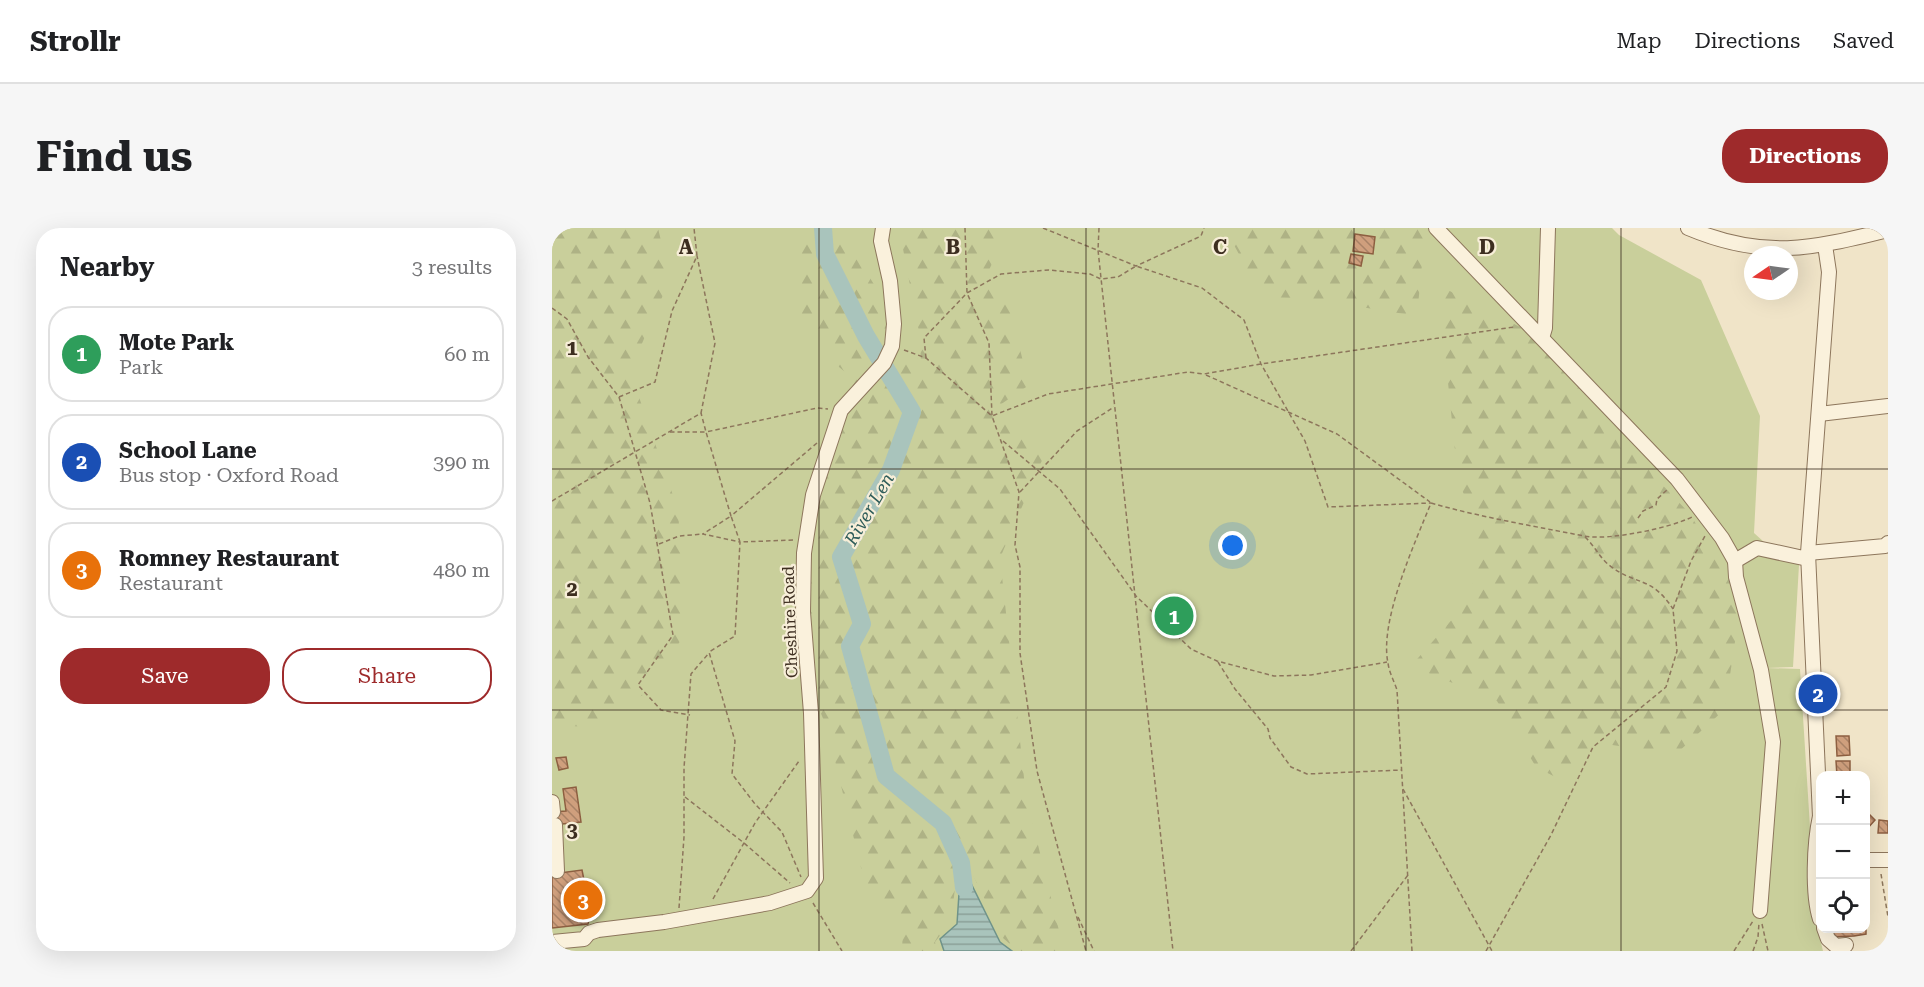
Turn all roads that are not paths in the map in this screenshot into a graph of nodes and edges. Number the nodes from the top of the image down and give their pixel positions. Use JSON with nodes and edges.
{"nodes":[{"id":1,"x":883,"y":228,"type":"edge"},
{"id":2,"x":1436,"y":228,"type":"edge"},
{"id":3,"x":1548,"y":228,"type":"edge"},
{"id":4,"x":1688,"y":228,"type":"edge"},
{"id":5,"x":1888,"y":231,"type":"edge"},
{"id":6,"x":1825,"y":245,"type":"junction"},
{"id":7,"x":1542,"y":338,"type":"junction"},
{"id":8,"x":1888,"y":406,"type":"edge"},
{"id":9,"x":1819,"y":414,"type":"junction"},
{"id":10,"x":1888,"y":543,"type":"edge"},
{"id":11,"x":1808,"y":556,"type":"junction"},
{"id":12,"x":1735,"y":561,"type":"junction"},
{"id":13,"x":1818,"y":771,"type":"edge"},
{"id":14,"x":554,"y":813,"type":"edge"},
{"id":15,"x":1818,"y":825,"type":"edge"},
{"id":16,"x":557,"y":871,"type":"dead end"},
{"id":17,"x":1817,"y":879,"type":"edge"},
{"id":18,"x":1760,"y":910,"type":"road end"},
{"id":19,"x":1826,"y":933,"type":"edge"},
{"id":20,"x":552,"y":942,"type":"edge"},
{"id":21,"x":1846,"y":945,"type":"dead end"}],
"edges":[{"from":1,"to":20,"type":"street","name":"Cheshire Road"},
{"from":2,"to":7,"type":"street"},
{"from":3,"to":7,"type":"street"},
{"from":4,"to":6,"type":"street"},
{"from":5,"to":6,"type":"street"},
{"from":6,"to":9,"type":"street"},
{"from":7,"to":12,"type":"street"},
{"from":8,"to":9,"type":"street"},
{"from":9,"to":11,"type":"street"},
{"from":10,"to":11,"type":"street"},
{"from":11,"to":12,"type":"street"},
{"from":11,"to":13,"type":"street"},
{"from":12,"to":18,"type":"street"},
{"from":14,"to":16,"type":"street"},
{"from":15,"to":17,"type":"street"},
{"from":19,"to":21,"type":"street"}]}
